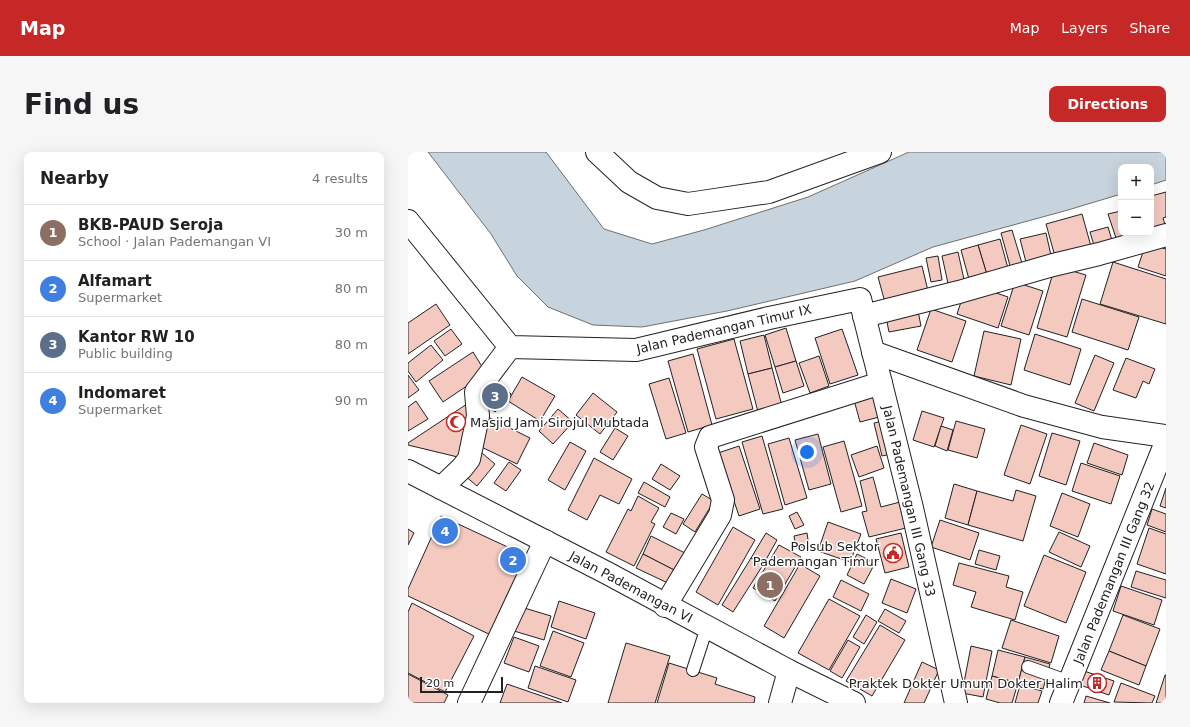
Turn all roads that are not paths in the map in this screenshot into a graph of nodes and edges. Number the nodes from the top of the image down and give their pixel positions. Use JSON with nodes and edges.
{"nodes":[{"id":1,"x":597,"y":152,"type":"edge"},
{"id":2,"x":880,"y":152,"type":"edge"},
{"id":3,"x":408,"y":221,"type":"edge"},
{"id":4,"x":1166,"y":235,"type":"edge"},
{"id":5,"x":862,"y":308,"type":"junction"},
{"id":6,"x":510,"y":347,"type":"junction"},
{"id":7,"x":873,"y":352,"type":"junction"},
{"id":8,"x":881,"y":383,"type":"junction"},
{"id":9,"x":1166,"y":436,"type":"edge"},
{"id":10,"x":1166,"y":442,"type":"edge"},
{"id":11,"x":408,"y":471,"type":"edge"},
{"id":12,"x":441,"y":488,"type":"junction"},
{"id":13,"x":545,"y":541,"type":"junction"},
{"id":14,"x":665,"y":606,"type":"junction"},
{"id":15,"x":707,"y":627,"type":"junction"},
{"id":16,"x":1028,"y":667,"type":"dead end"},
{"id":17,"x":693,"y":670,"type":"dead end"},
{"id":18,"x":789,"y":671,"type":"junction"},
{"id":19,"x":1070,"y":682,"type":"junction"},
{"id":20,"x":469,"y":703,"type":"edge"},
{"id":21,"x":780,"y":703,"type":"edge"},
{"id":22,"x":854,"y":703,"type":"edge"},
{"id":23,"x":956,"y":703,"type":"edge"},
{"id":24,"x":1061,"y":703,"type":"edge"}],
"edges":[{"from":1,"to":2,"type":"street"},
{"from":3,"to":6,"type":"street"},
{"from":4,"to":5,"type":"street","name":"Jalan Pademangan Timur IX"},
{"from":5,"to":6,"type":"street","name":"Jalan Pademangan Timur IX"},
{"from":5,"to":7,"type":"street","name":"Jalan Pademangan III Gang 33"},
{"from":6,"to":12,"type":"street"},
{"from":7,"to":8,"type":"street","name":"Jalan Pademangan III Gang 33"},
{"from":7,"to":9,"type":"street"},
{"from":8,"to":14,"type":"street"},
{"from":8,"to":23,"type":"street","name":"Jalan Pademangan III Gang 33"},
{"from":10,"to":19,"type":"street","name":"Jalan Pademangan III Gang 32"},
{"from":11,"to":12,"type":"street","name":"Jalan Pademangan VI"},
{"from":12,"to":13,"type":"street","name":"Jalan Pademangan VI"},
{"from":13,"to":14,"type":"street","name":"Jalan Pademangan VI"},
{"from":13,"to":20,"type":"street"},
{"from":14,"to":15,"type":"street","name":"Jalan Pademangan VI"},
{"from":15,"to":17,"type":"lane"},
{"from":15,"to":18,"type":"street","name":"Jalan Pademangan VI"},
{"from":16,"to":19,"type":"lane"},
{"from":18,"to":21,"type":"street"},
{"from":18,"to":22,"type":"street","name":"Jalan Pademangan VI"},
{"from":19,"to":24,"type":"street","name":"Jalan Pademangan III Gang 32"}]}
